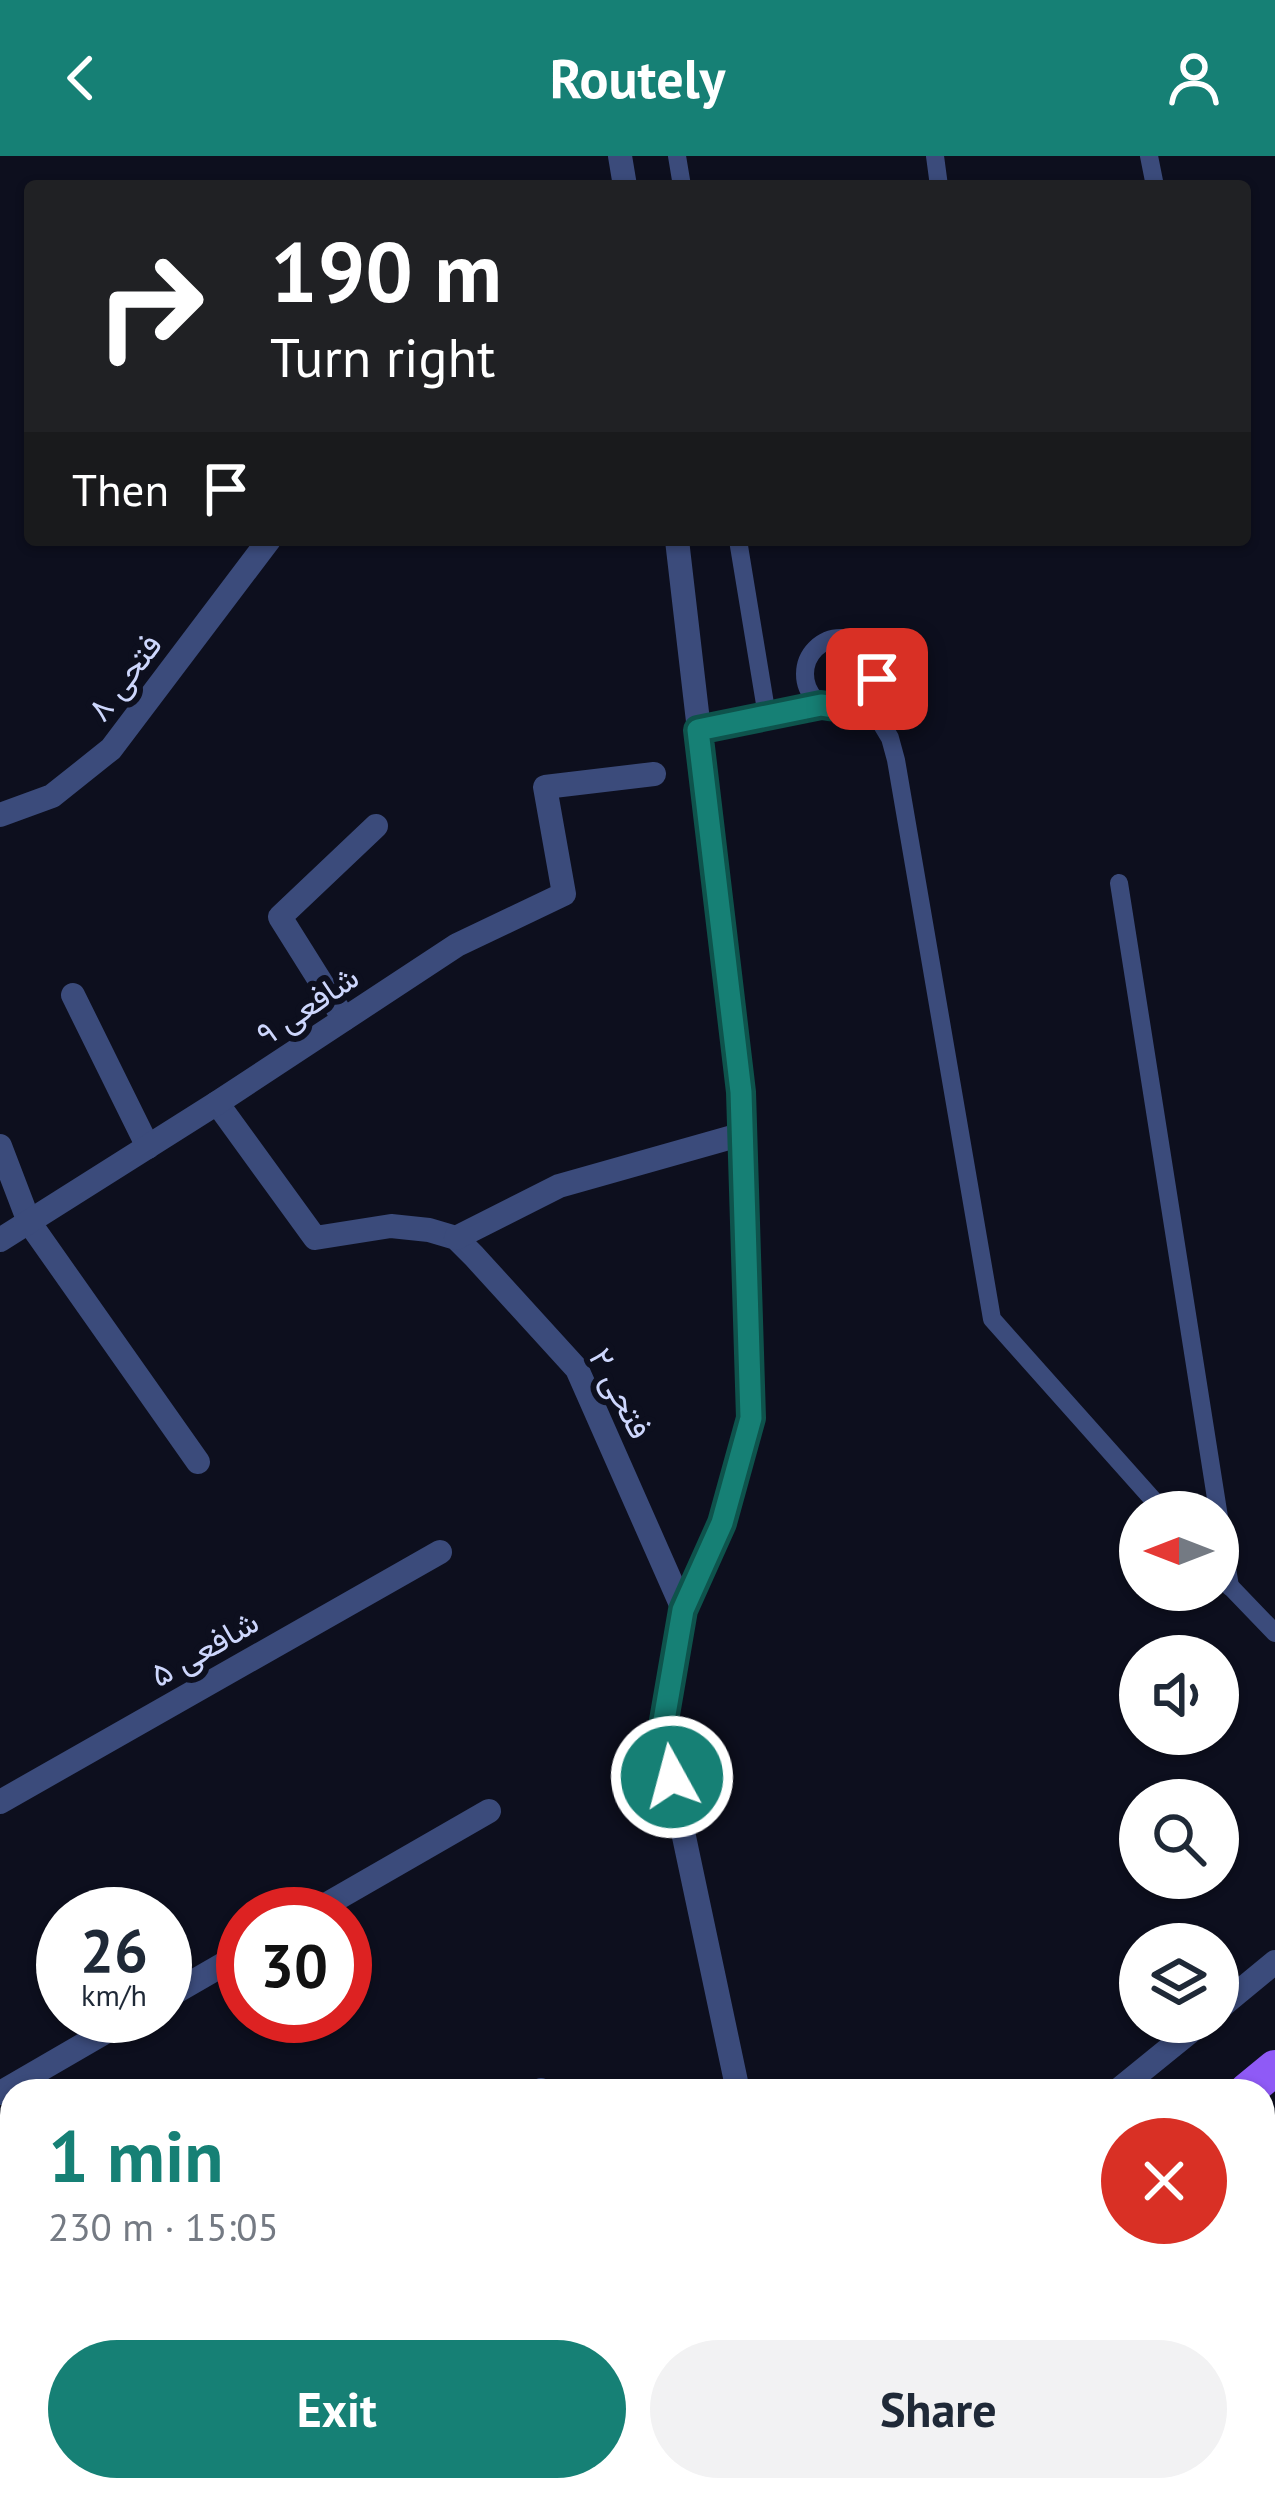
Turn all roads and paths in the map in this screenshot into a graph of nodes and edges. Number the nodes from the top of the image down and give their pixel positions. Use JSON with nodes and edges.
{"nodes":[{"id":1,"x":264,"y":546,"type":"edge"},
{"id":2,"x":678,"y":546,"type":"edge"},
{"id":3,"x":740,"y":546,"type":"edge"},
{"id":4,"x":866,"y":698,"type":"junction"},
{"id":5,"x":821,"y":705,"type":"junction"},
{"id":6,"x":766,"y":716,"type":"junction"},
{"id":7,"x":698,"y":730,"type":"junction"},
{"id":8,"x":654,"y":775,"type":"dead end"},
{"id":9,"x":0,"y":815,"type":"edge"},
{"id":10,"x":376,"y":826,"type":"dead end"},
{"id":11,"x":1118,"y":883,"type":"dead end"},
{"id":12,"x":73,"y":995,"type":"dead end"},
{"id":13,"x":344,"y":1019,"type":"junction"},
{"id":14,"x":218,"y":1103,"type":"junction"},
{"id":15,"x":742,"y":1134,"type":"junction"},
{"id":16,"x":0,"y":1146,"type":"edge"},
{"id":17,"x":148,"y":1147,"type":"junction"},
{"id":18,"x":29,"y":1222,"type":"junction"},
{"id":19,"x":456,"y":1238,"type":"junction"},
{"id":20,"x":0,"y":1240,"type":"edge"},
{"id":21,"x":198,"y":1462,"type":"dead end"},
{"id":22,"x":1144,"y":1491,"type":"edge"},
{"id":23,"x":1210,"y":1491,"type":"edge"},
{"id":24,"x":440,"y":1552,"type":"dead end"},
{"id":25,"x":1239,"y":1596,"type":"edge"},
{"id":26,"x":683,"y":1610,"type":"junction"},
{"id":27,"x":1275,"y":1633,"type":"edge"},
{"id":28,"x":0,"y":1802,"type":"edge"},
{"id":29,"x":489,"y":1811,"type":"dead end"},
{"id":30,"x":357,"y":1887,"type":"edge"},
{"id":31,"x":1275,"y":1962,"type":"edge"},
{"id":32,"x":1239,"y":1992,"type":"edge"},
{"id":33,"x":86,"y":2043,"type":"edge"},
{"id":34,"x":1176,"y":2043,"type":"edge"},
{"id":35,"x":24,"y":2079,"type":"edge"},
{"id":36,"x":735,"y":2079,"type":"edge"},
{"id":37,"x":1133,"y":2079,"type":"edge"}],
"edges":[{"from":1,"to":9,"type":"street","name":"فتحی ۸"},
{"from":2,"to":7,"type":"street"},
{"from":3,"to":6,"type":"lane"},
{"from":4,"to":5,"type":"lane"},
{"from":4,"to":5,"type":"lane"},
{"from":4,"to":22,"type":"lane"},
{"from":5,"to":6,"type":"lane"},
{"from":6,"to":7,"type":"lane"},
{"from":7,"to":15,"type":"street"},
{"from":8,"to":13,"type":"street","name":"شافعی ۹"},
{"from":10,"to":13,"type":"street"},
{"from":11,"to":23,"type":"lane"},
{"from":12,"to":17,"type":"street"},
{"from":13,"to":14,"type":"street","name":"شافعی ۹"},
{"from":14,"to":17,"type":"street","name":"شافعی ۹"},
{"from":14,"to":19,"type":"street"},
{"from":15,"to":19,"type":"street"},
{"from":15,"to":26,"type":"street"},
{"from":16,"to":18,"type":"street"},
{"from":17,"to":18,"type":"street","name":"شافعی ۹"},
{"from":18,"to":20,"type":"street","name":"شافعی ۹"},
{"from":18,"to":21,"type":"street"},
{"from":19,"to":26,"type":"street","name":"فتحی ۲"},
{"from":24,"to":28,"type":"street","name":"شافعی ۵"},
{"from":25,"to":27,"type":"lane"},
{"from":26,"to":36,"type":"street"},
{"from":29,"to":30,"type":"street"},
{"from":31,"to":32,"type":"street"},
{"from":33,"to":35,"type":"street"},
{"from":34,"to":37,"type":"street"}]}
